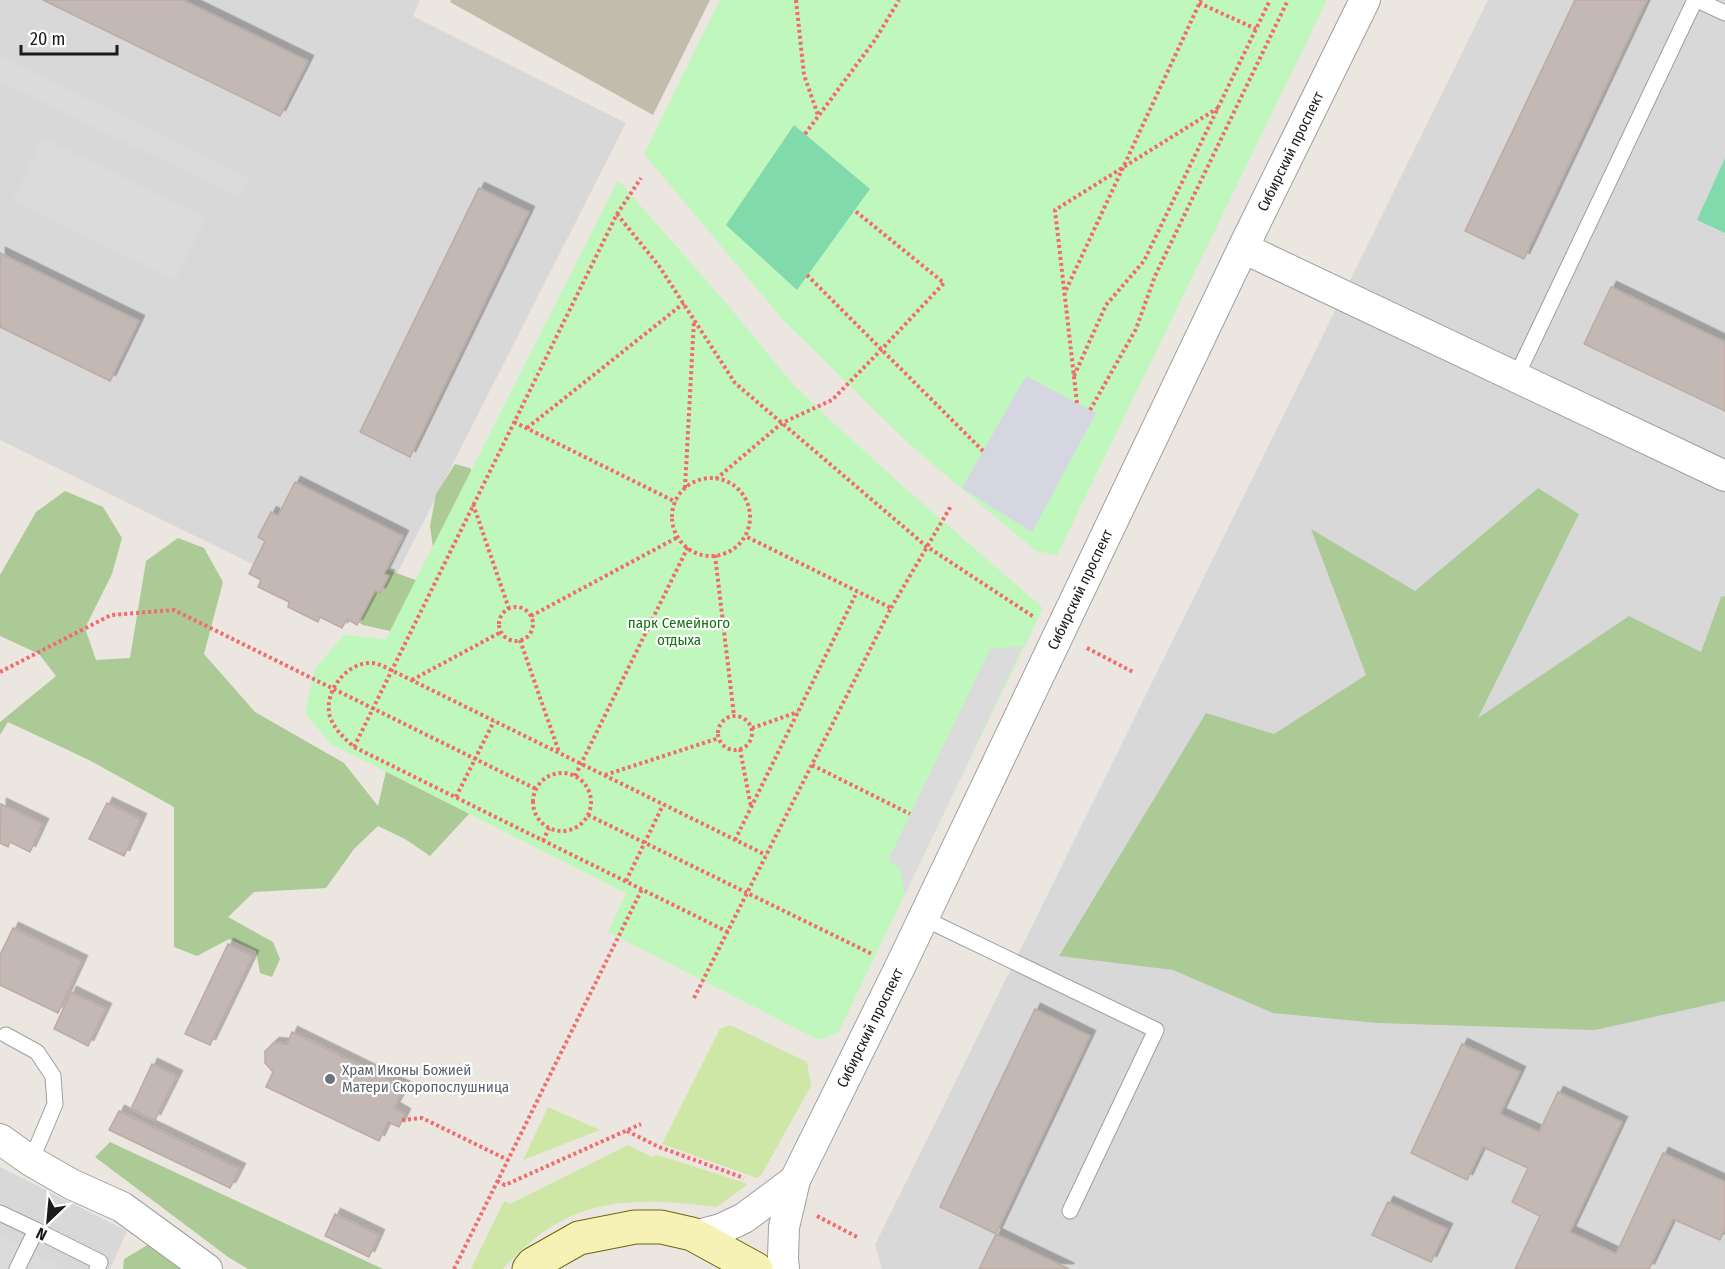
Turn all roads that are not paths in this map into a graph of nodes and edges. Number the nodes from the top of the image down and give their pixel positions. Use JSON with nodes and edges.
{"nodes":[{"id":1,"x":1365,"y":0,"type":"edge"},
{"id":2,"x":1696,"y":0,"type":"edge"},
{"id":3,"x":1725,"y":13,"type":"edge"},
{"id":4,"x":1243,"y":248,"type":"junction"},
{"id":5,"x":1516,"y":377,"type":"junction"},
{"id":6,"x":1725,"y":476,"type":"edge"},
{"id":7,"x":924,"y":918,"type":"junction"},
{"id":8,"x":6,"y":1035,"type":"dead end"},
{"id":9,"x":0,"y":1139,"type":"edge"},
{"id":10,"x":31,"y":1161,"type":"junction"},
{"id":11,"x":786,"y":1192,"type":"junction"},
{"id":12,"x":1070,"y":1211,"type":"dead end"},
{"id":13,"x":0,"y":1212,"type":"edge"},
{"id":14,"x":36,"y":1230,"type":"junction"},
{"id":15,"x":694,"y":1236,"type":"junction"},
{"id":16,"x":17,"y":1269,"type":"edge"},
{"id":17,"x":97,"y":1269,"type":"edge"},
{"id":18,"x":207,"y":1269,"type":"edge"},
{"id":19,"x":529,"y":1269,"type":"edge"},
{"id":20,"x":756,"y":1269,"type":"edge"},
{"id":21,"x":784,"y":1269,"type":"edge"}],
"edges":[{"from":1,"to":4,"type":"street","name":"Сибирский проспект"},
{"from":2,"to":3,"type":"lane"},
{"from":2,"to":5,"type":"lane"},
{"from":4,"to":5,"type":"street"},
{"from":4,"to":7,"type":"street","name":"Сибирский проспект"},
{"from":5,"to":6,"type":"street"},
{"from":7,"to":11,"type":"street","name":"Сибирский проспект"},
{"from":7,"to":12,"type":"lane"},
{"from":8,"to":10,"type":"lane"},
{"from":9,"to":10,"type":"street"},
{"from":10,"to":18,"type":"street"},
{"from":11,"to":15,"type":"street","name":"Сибирский проспект"},
{"from":11,"to":21,"type":"street","name":"Сибирский проспект"},
{"from":13,"to":14,"type":"lane"},
{"from":14,"to":16,"type":"lane"},
{"from":14,"to":17,"type":"lane"},
{"from":15,"to":19,"type":"main road"},
{"from":15,"to":20,"type":"main road"}]}
